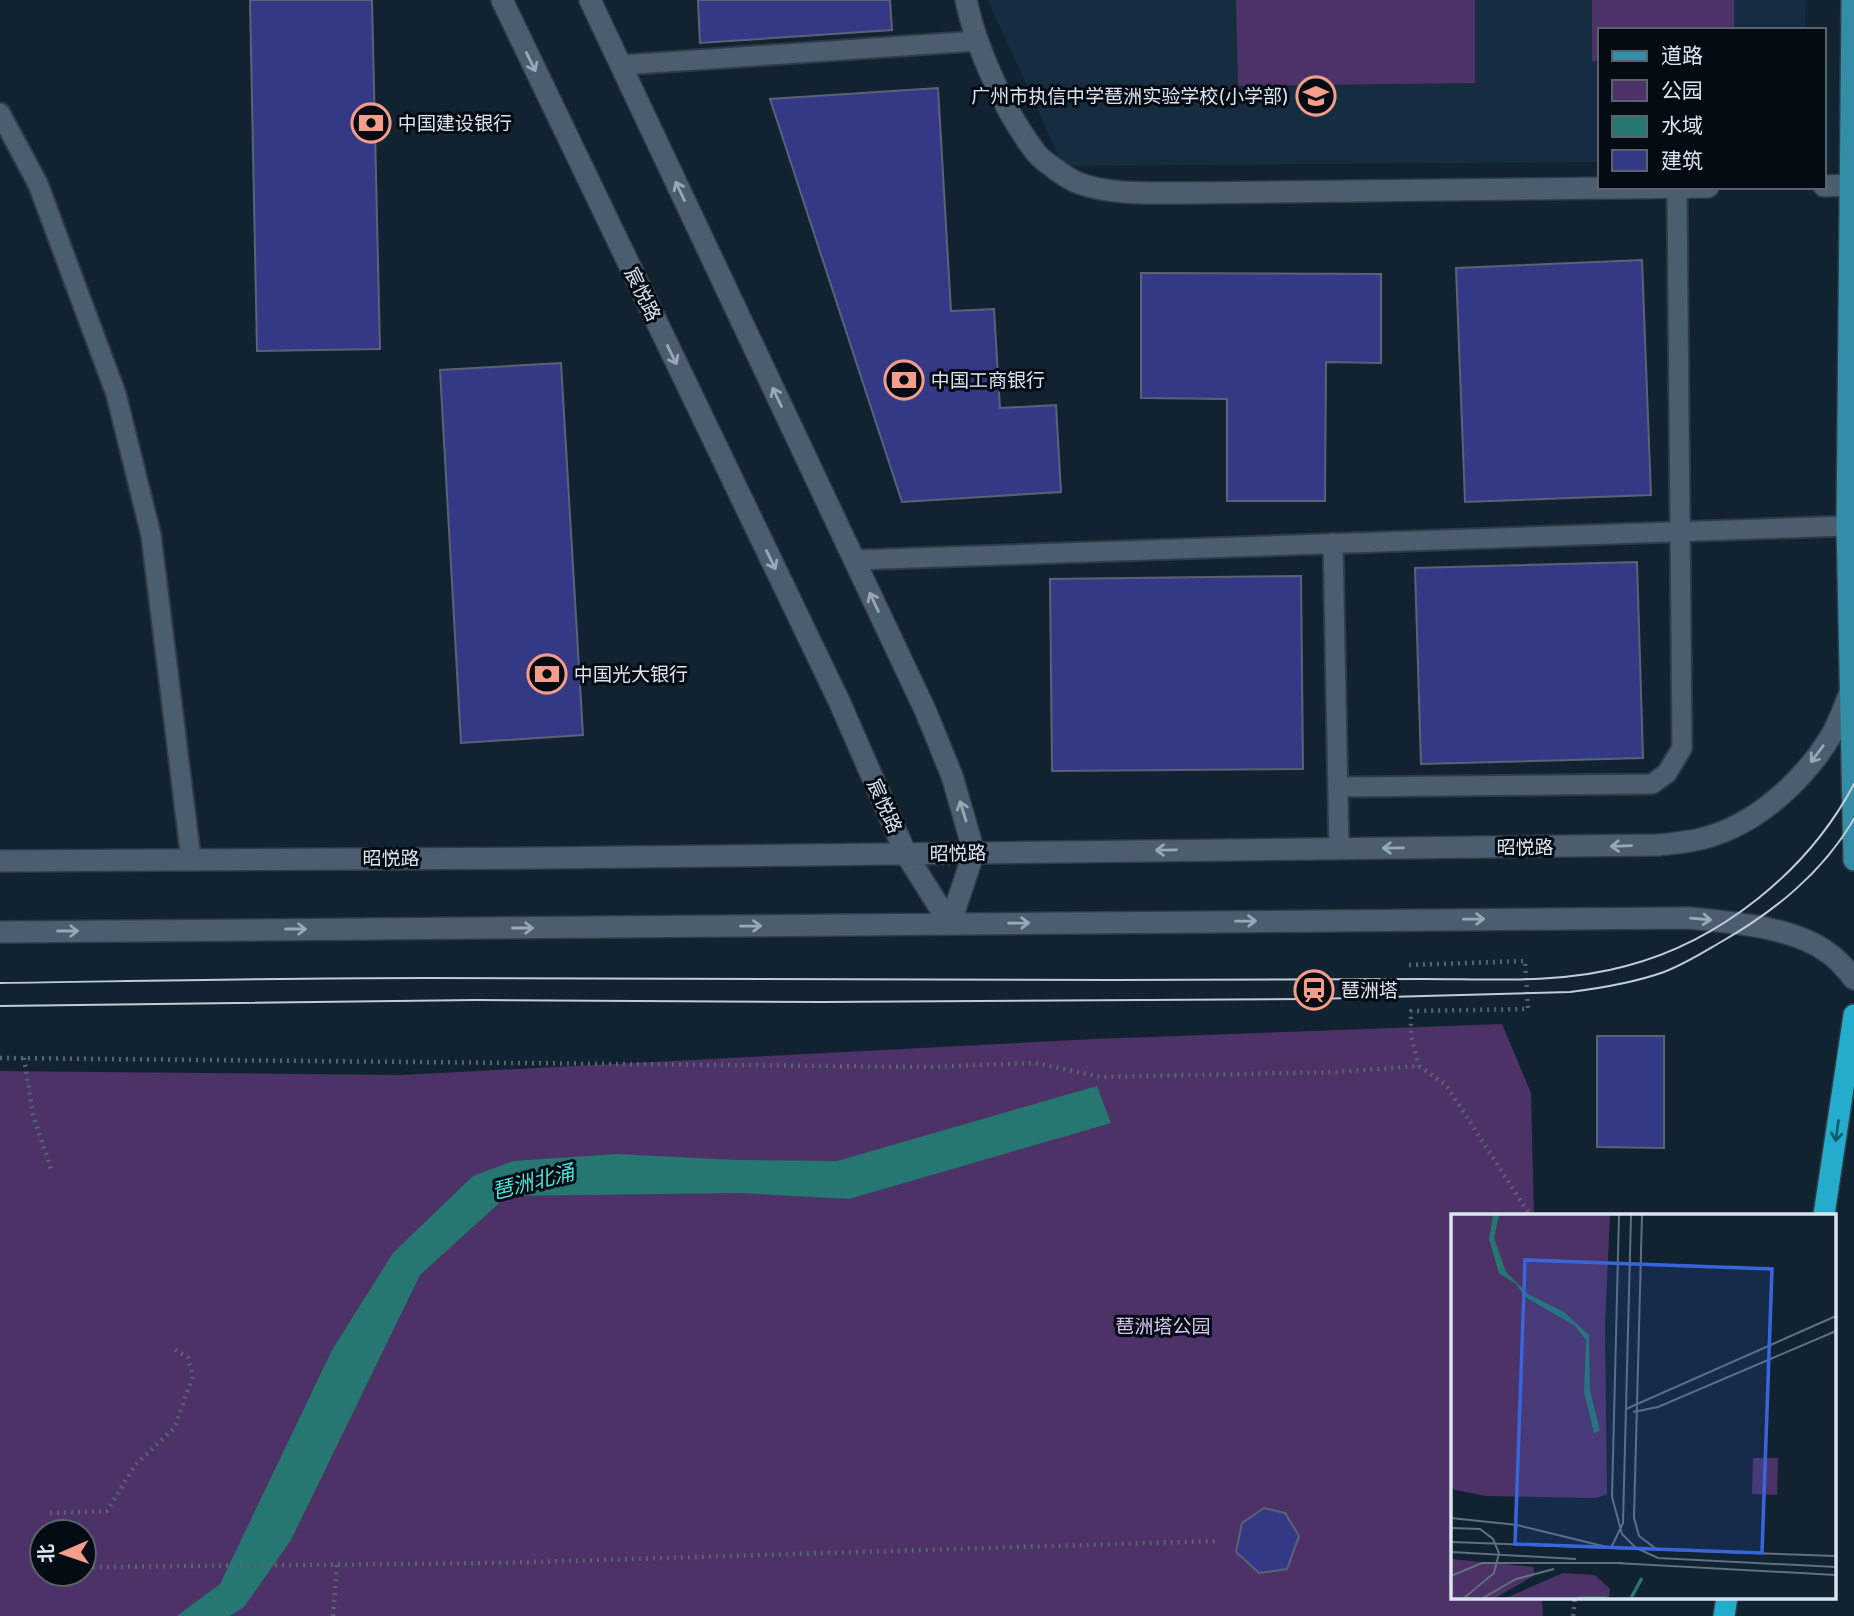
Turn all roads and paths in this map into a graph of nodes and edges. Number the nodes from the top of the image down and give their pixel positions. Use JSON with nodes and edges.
{"nodes":[{"id":1,"x":502,"y":0,"type":"edge"},
{"id":2,"x":590,"y":0,"type":"edge"},
{"id":3,"x":966,"y":0,"type":"edge"},
{"id":4,"x":1852,"y":0,"type":"edge"},
{"id":5,"x":977,"y":41,"type":"junction"},
{"id":6,"x":621,"y":65,"type":"junction"},
{"id":7,"x":0,"y":113,"type":"edge"},
{"id":8,"x":1849,"y":185,"type":"junction"},
{"id":9,"x":1826,"y":186,"type":"edge"},
{"id":10,"x":1598,"y":189,"type":"edge"},
{"id":11,"x":1676,"y":189,"type":"edge"},
{"id":12,"x":1847,"y":526,"type":"junction"},
{"id":13,"x":1679,"y":532,"type":"junction"},
{"id":14,"x":1333,"y":543,"type":"junction"},
{"id":15,"x":854,"y":559,"type":"junction"},
{"id":16,"x":1849,"y":695,"type":"junction"},
{"id":17,"x":1338,"y":786,"type":"junction"},
{"id":18,"x":1339,"y":849,"type":"junction"},
{"id":19,"x":974,"y":852,"type":"junction"},
{"id":20,"x":906,"y":854,"type":"junction"},
{"id":21,"x":191,"y":859,"type":"junction"},
{"id":22,"x":1854,"y":860,"type":"edge"},
{"id":23,"x":0,"y":861,"type":"edge"},
{"id":24,"x":950,"y":923,"type":"junction"},
{"id":25,"x":0,"y":932,"type":"edge"},
{"id":26,"x":1409,"y":965,"type":"dead end"},
{"id":27,"x":1854,"y":979,"type":"edge"},
{"id":28,"x":1854,"y":1015,"type":"edge"},
{"id":29,"x":0,"y":1058,"type":"edge"},
{"id":30,"x":24,"y":1058,"type":"junction"},
{"id":31,"x":1419,"y":1066,"type":"junction"},
{"id":32,"x":51,"y":1169,"type":"dead end"},
{"id":33,"x":1529,"y":1214,"type":"edge"},
{"id":34,"x":1824,"y":1214,"type":"edge"},
{"id":35,"x":173,"y":1348,"type":"dead end"},
{"id":36,"x":50,"y":1513,"type":"dead end"},
{"id":37,"x":1216,"y":1541,"type":"dead end"},
{"id":38,"x":337,"y":1565,"type":"junction"},
{"id":39,"x":98,"y":1567,"type":"edge"},
{"id":40,"x":1575,"y":1598,"type":"edge"},
{"id":41,"x":1727,"y":1598,"type":"edge"},
{"id":42,"x":333,"y":1616,"type":"edge"},
{"id":43,"x":1573,"y":1616,"type":"edge"},
{"id":44,"x":1724,"y":1616,"type":"edge"}],
"edges":[{"from":1,"to":20,"type":"main road","name":"宸悦路","one_way":true},
{"from":2,"to":6,"type":"main road"},
{"from":3,"to":5,"type":"main road"},
{"from":4,"to":8,"type":"main road"},
{"from":5,"to":6,"type":"lane"},
{"from":5,"to":10,"type":"main road"},
{"from":15,"to":6,"type":"main road","one_way":true},
{"from":7,"to":21,"type":"lane"},
{"from":8,"to":9,"type":"main road"},
{"from":8,"to":12,"type":"main road"},
{"from":11,"to":13,"type":"lane"},
{"from":12,"to":13,"type":"lane"},
{"from":12,"to":16,"type":"main road"},
{"from":13,"to":14,"type":"lane"},
{"from":13,"to":17,"type":"lane"},
{"from":14,"to":15,"type":"lane"},
{"from":14,"to":17,"type":"lane"},
{"from":19,"to":15,"type":"main road","one_way":true},
{"from":16,"to":18,"type":"main road","name":"昭悦路","one_way":true},
{"from":16,"to":22,"type":"main road"},
{"from":17,"to":18,"type":"lane"},
{"from":18,"to":19,"type":"main road","name":"昭悦路","one_way":true},
{"from":19,"to":20,"type":"main road","name":"昭悦路"},
{"from":19,"to":24,"type":"main road"},
{"from":20,"to":21,"type":"main road","name":"昭悦路"},
{"from":20,"to":24,"type":"main road","name":"宸悦路"},
{"from":21,"to":23,"type":"main road","name":"昭悦路"},
{"from":25,"to":24,"type":"main road","one_way":true},
{"from":24,"to":27,"type":"main road","one_way":true},
{"from":26,"to":31,"type":"path"},
{"from":28,"to":34,"type":"highway","one_way":true},
{"from":29,"to":30,"type":"path"},
{"from":30,"to":31,"type":"path"},
{"from":30,"to":32,"type":"path"},
{"from":31,"to":33,"type":"path"},
{"from":35,"to":36,"type":"path"},
{"from":37,"to":38,"type":"path"},
{"from":38,"to":39,"type":"path"},
{"from":38,"to":42,"type":"path"},
{"from":40,"to":43,"type":"path"},
{"from":41,"to":44,"type":"highway"}]}
